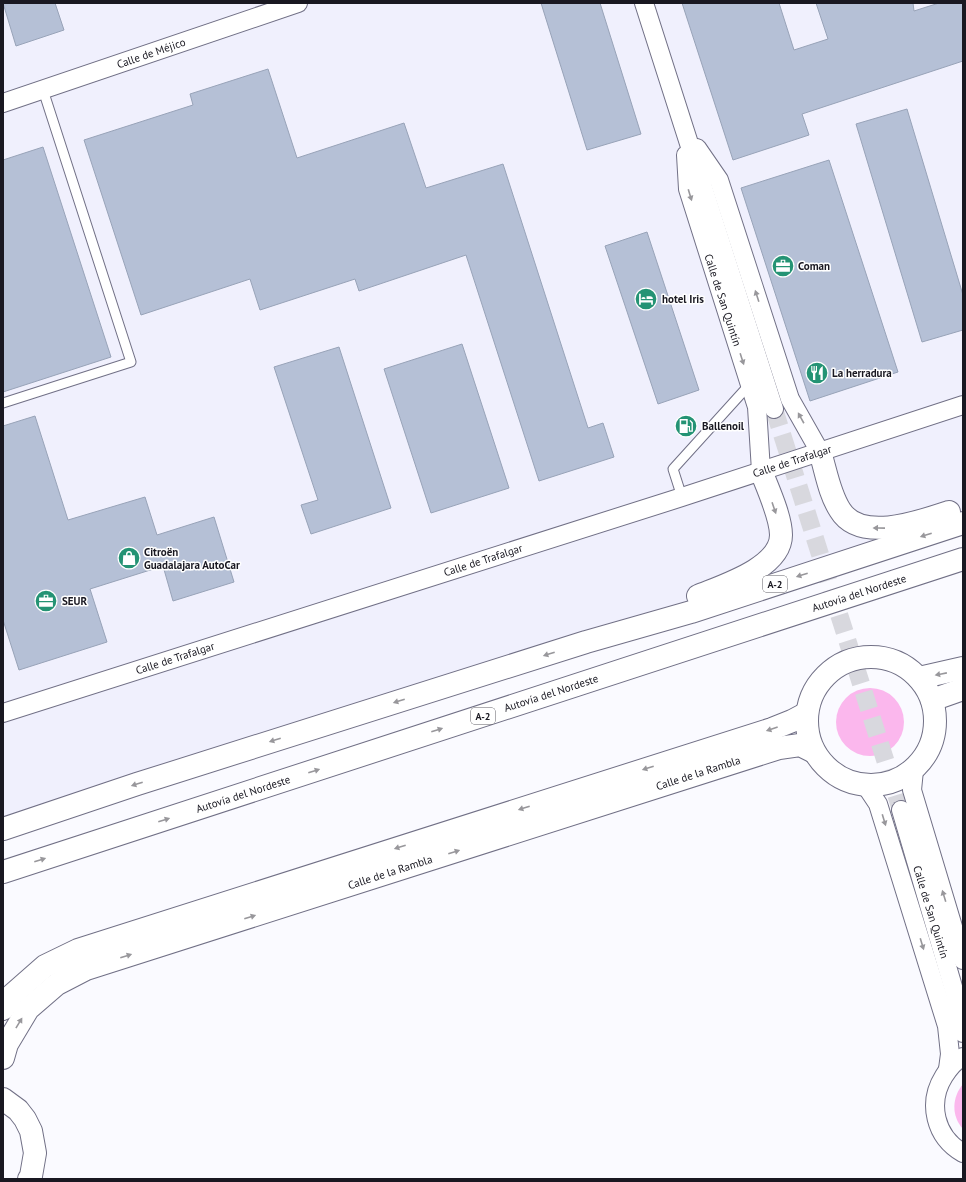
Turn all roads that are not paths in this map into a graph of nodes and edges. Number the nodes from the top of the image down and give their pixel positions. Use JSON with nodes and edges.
{"nodes":[{"id":1,"x":298,"y":3,"type":"edge"},
{"id":2,"x":644,"y":3,"type":"edge"},
{"id":3,"x":43,"y":90,"type":"junction"},
{"id":4,"x":3,"y":103,"type":"edge"},
{"id":5,"x":685,"y":129,"type":"junction"},
{"id":6,"x":750,"y":384,"type":"junction"},
{"id":7,"x":3,"y":403,"type":"edge"},
{"id":8,"x":963,"y":405,"type":"edge"},
{"id":9,"x":774,"y":409,"type":"tunnel mouth"},
{"id":10,"x":820,"y":452,"type":"junction"},
{"id":11,"x":761,"y":471,"type":"junction"},
{"id":12,"x":682,"y":496,"type":"junction"},
{"id":13,"x":963,"y":508,"type":"edge"},
{"id":14,"x":963,"y":523,"type":"edge"},
{"id":15,"x":963,"y":559,"type":"edge"},
{"id":16,"x":586,"y":642,"type":"junction"},
{"id":17,"x":963,"y":668,"type":"edge"},
{"id":18,"x":919,"y":678,"type":"junction"},
{"id":19,"x":963,"y":689,"type":"edge"},
{"id":20,"x":932,"y":700,"type":"junction"},
{"id":21,"x":3,"y":713,"type":"edge"},
{"id":22,"x":807,"y":713,"type":"junction"},
{"id":23,"x":814,"y":752,"type":"junction"},
{"id":24,"x":914,"y":770,"type":"junction"},
{"id":25,"x":866,"y":786,"type":"junction"},
{"id":26,"x":901,"y":810,"type":"tunnel mouth"},
{"id":27,"x":3,"y":829,"type":"edge"},
{"id":28,"x":3,"y":872,"type":"edge"},
{"id":29,"x":963,"y":960,"type":"edge"},
{"id":30,"x":3,"y":1010,"type":"edge"},
{"id":31,"x":962,"y":1016,"type":"edge"},
{"id":32,"x":963,"y":1034,"type":"edge"},
{"id":33,"x":963,"y":1039,"type":"edge"},
{"id":34,"x":3,"y":1058,"type":"edge"},
{"id":35,"x":956,"y":1062,"type":"edge"},
{"id":36,"x":3,"y":1099,"type":"edge"},
{"id":37,"x":963,"y":1153,"type":"edge"},
{"id":38,"x":29,"y":1179,"type":"edge"}],
"edges":[{"from":1,"to":3,"type":"street","name":"Calle de Méjico"},
{"from":2,"to":5,"type":"street","name":"Calle de San Quintín"},
{"from":3,"to":4,"type":"street","name":"Calle de Méjico"},
{"from":3,"to":7,"type":"lane"},
{"from":5,"to":6,"type":"street","name":"Calle de San Quintín","one_way":true},
{"from":5,"to":9,"type":"street","name":"Calle de San Quintín"},
{"from":10,"to":5,"type":"street","name":"Calle de San Quintín","one_way":true},
{"from":6,"to":11,"type":"street","name":"Calle de San Quintín"},
{"from":6,"to":12,"type":"lane"},
{"from":8,"to":10,"type":"street","name":"Calle de Trafalgar"},
{"from":10,"to":11,"type":"street","name":"Calle de Trafalgar"},
{"from":13,"to":10,"type":"main road","one_way":true},
{"from":11,"to":12,"type":"street","name":"Calle de Trafalgar"},
{"from":11,"to":16,"type":"main road","one_way":true},
{"from":12,"to":21,"type":"street","name":"Calle de Trafalgar"},
{"from":14,"to":16,"type":"main road","number":"A-2","one_way":true},
{"from":28,"to":15,"type":"main road","name":"Autovía del Nordeste","number":"A-2","one_way":true},
{"from":16,"to":27,"type":"main road","number":"A-2","one_way":true},
{"from":17,"to":18,"type":"main road","one_way":true},
{"from":18,"to":20,"type":"main road"},
{"from":18,"to":22,"type":"main road"},
{"from":19,"to":20,"type":"main road"},
{"from":20,"to":24,"type":"main road"},
{"from":22,"to":23,"type":"main road"},
{"from":22,"to":30,"type":"main road","one_way":true},
{"from":23,"to":25,"type":"main road"},
{"from":34,"to":23,"type":"main road","name":"Calle de la Rambla","one_way":true},
{"from":24,"to":25,"type":"main road"},
{"from":29,"to":24,"type":"street","one_way":true},
{"from":25,"to":35,"type":"street","one_way":true},
{"from":26,"to":31,"type":"street","name":"Calle de San Quintín"},
{"from":31,"to":32,"type":"street","name":"Calle de San Quintín"},
{"from":33,"to":35,"type":"street"},
{"from":35,"to":37,"type":"street"},
{"from":36,"to":38,"type":"main road"}]}
